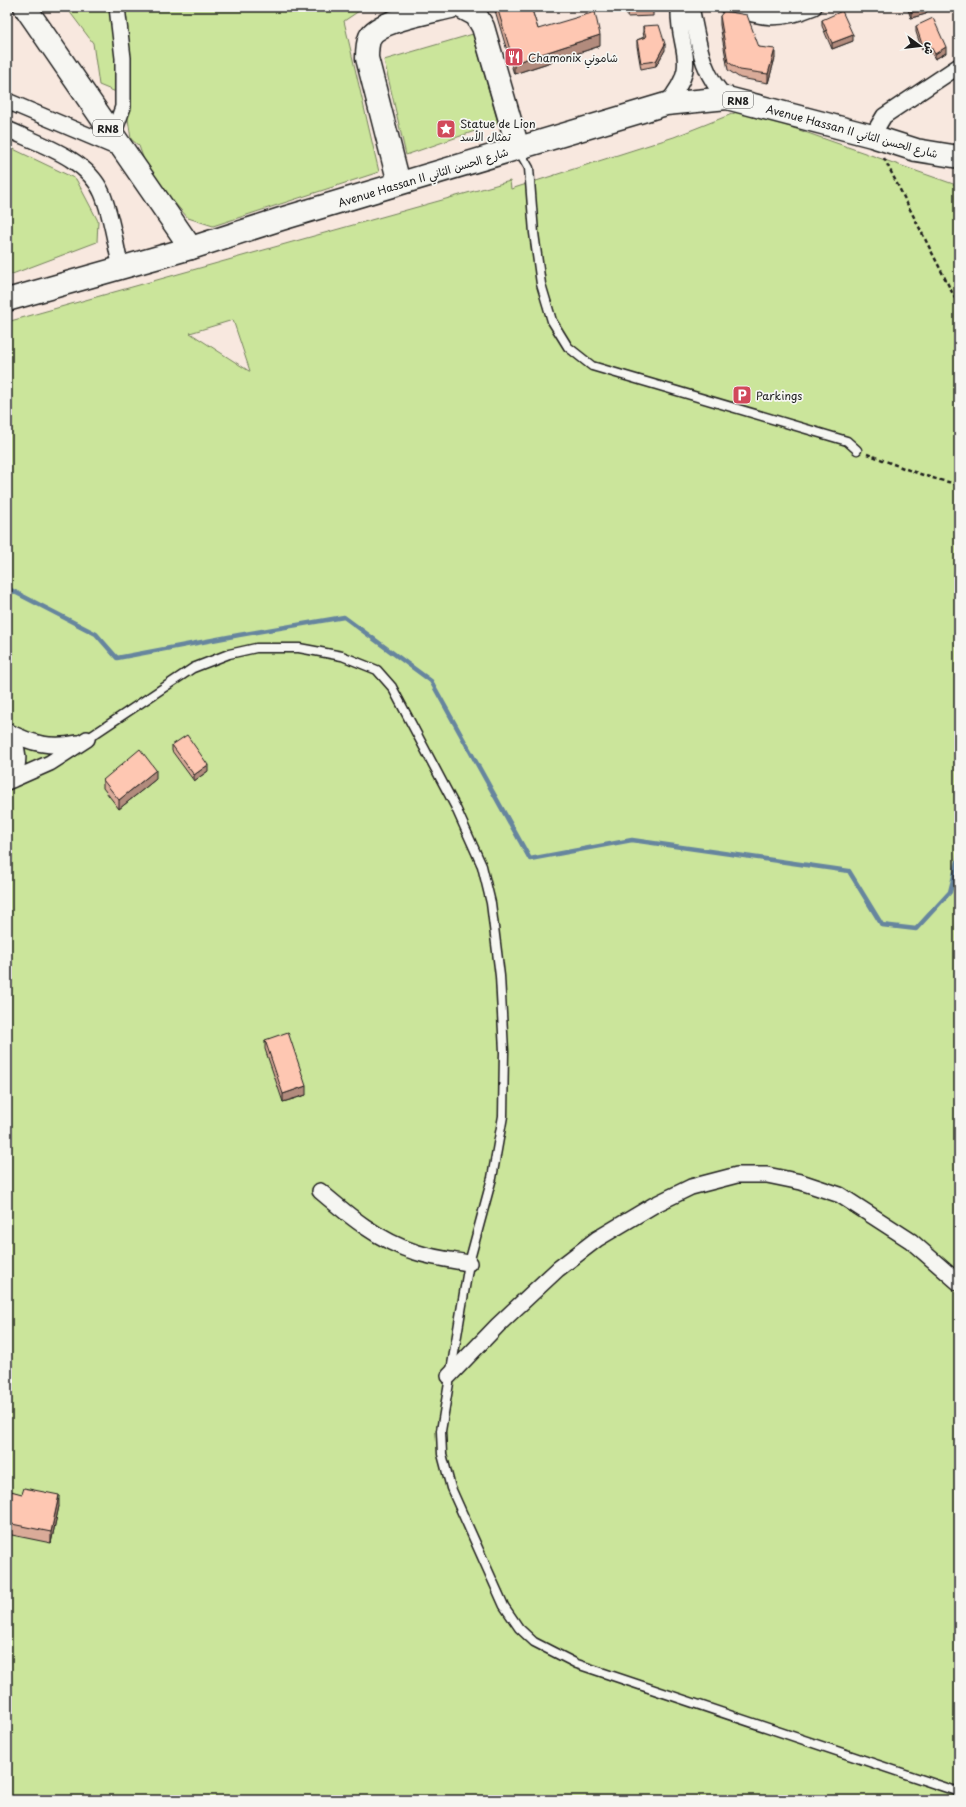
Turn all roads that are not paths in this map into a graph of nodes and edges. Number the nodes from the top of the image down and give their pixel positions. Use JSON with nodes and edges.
{"nodes":[{"id":1,"x":25,"y":7,"type":"edge"},
{"id":2,"x":117,"y":7,"type":"edge"},
{"id":3,"x":399,"y":7,"type":"edge"},
{"id":4,"x":451,"y":7,"type":"edge"},
{"id":5,"x":461,"y":7,"type":"edge"},
{"id":6,"x":679,"y":7,"type":"edge"},
{"id":7,"x":691,"y":7,"type":"edge"},
{"id":8,"x":728,"y":7,"type":"edge"},
{"id":9,"x":814,"y":7,"type":"edge"},
{"id":10,"x":383,"y":26,"type":"junction"},
{"id":11,"x":959,"y":66,"type":"edge"},
{"id":12,"x":727,"y":98,"type":"junction"},
{"id":13,"x":7,"y":101,"type":"edge"},
{"id":14,"x":666,"y":104,"type":"junction"},
{"id":15,"x":7,"y":129,"type":"edge"},
{"id":16,"x":872,"y":136,"type":"junction"},
{"id":17,"x":118,"y":142,"type":"junction"},
{"id":18,"x":518,"y":148,"type":"junction"},
{"id":19,"x":959,"y":157,"type":"edge"},
{"id":20,"x":399,"y":183,"type":"junction"},
{"id":21,"x":191,"y":248,"type":"junction"},
{"id":22,"x":121,"y":268,"type":"junction"},
{"id":23,"x":7,"y":300,"type":"edge"},
{"id":24,"x":856,"y":450,"type":"road end"},
{"id":25,"x":7,"y":732,"type":"edge"},
{"id":26,"x":87,"y":739,"type":"junction"},
{"id":27,"x":9,"y":781,"type":"edge"},
{"id":28,"x":320,"y":1191,"type":"dead end"},
{"id":29,"x":470,"y":1263,"type":"junction"},
{"id":30,"x":959,"y":1283,"type":"edge"},
{"id":31,"x":450,"y":1376,"type":"junction"},
{"id":32,"x":959,"y":1792,"type":"edge"}],
"edges":[{"from":1,"to":17,"type":"main road","number":"RN8"},
{"from":2,"to":17,"type":"street"},
{"from":3,"to":10,"type":"main road"},
{"from":4,"to":10,"type":"main road"},
{"from":5,"to":18,"type":"main road"},
{"from":6,"to":14,"type":"street"},
{"from":7,"to":12,"type":"street"},
{"from":8,"to":9,"type":"street"},
{"from":10,"to":20,"type":"main road"},
{"from":11,"to":16,"type":"street"},
{"from":12,"to":14,"type":"main road","name":"Avenue Hassan II شارع الحسن الثاني","number":"RN8"},
{"from":12,"to":16,"type":"main road","name":"Avenue Hassan II شارع الحسن الثاني","number":"RN8"},
{"from":13,"to":17,"type":"street"},
{"from":14,"to":18,"type":"main road","name":"Avenue Hassan II شارع الحسن الثاني","number":"RN8"},
{"from":15,"to":22,"type":"street"},
{"from":16,"to":19,"type":"main road","name":"Avenue Hassan II شارع الحسن الثاني","number":"RN8"},
{"from":17,"to":21,"type":"main road","number":"RN8"},
{"from":18,"to":20,"type":"main road","name":"Avenue Hassan II شارع الحسن الثاني","number":"RN8"},
{"from":18,"to":24,"type":"lane"},
{"from":20,"to":21,"type":"main road","name":"Avenue Hassan II شارع الحسن الثاني","number":"RN8"},
{"from":21,"to":22,"type":"main road","name":"Avenue Hassan II شارع الحسن الثاني"},
{"from":22,"to":23,"type":"main road","name":"Avenue Hassan II شارع الحسن الثاني"},
{"from":25,"to":26,"type":"street"},
{"from":25,"to":27,"type":"street"},
{"from":26,"to":27,"type":"street"},
{"from":26,"to":29,"type":"lane"},
{"from":28,"to":29,"type":"street"},
{"from":29,"to":31,"type":"lane"},
{"from":30,"to":31,"type":"street"},
{"from":31,"to":32,"type":"lane"}]}
